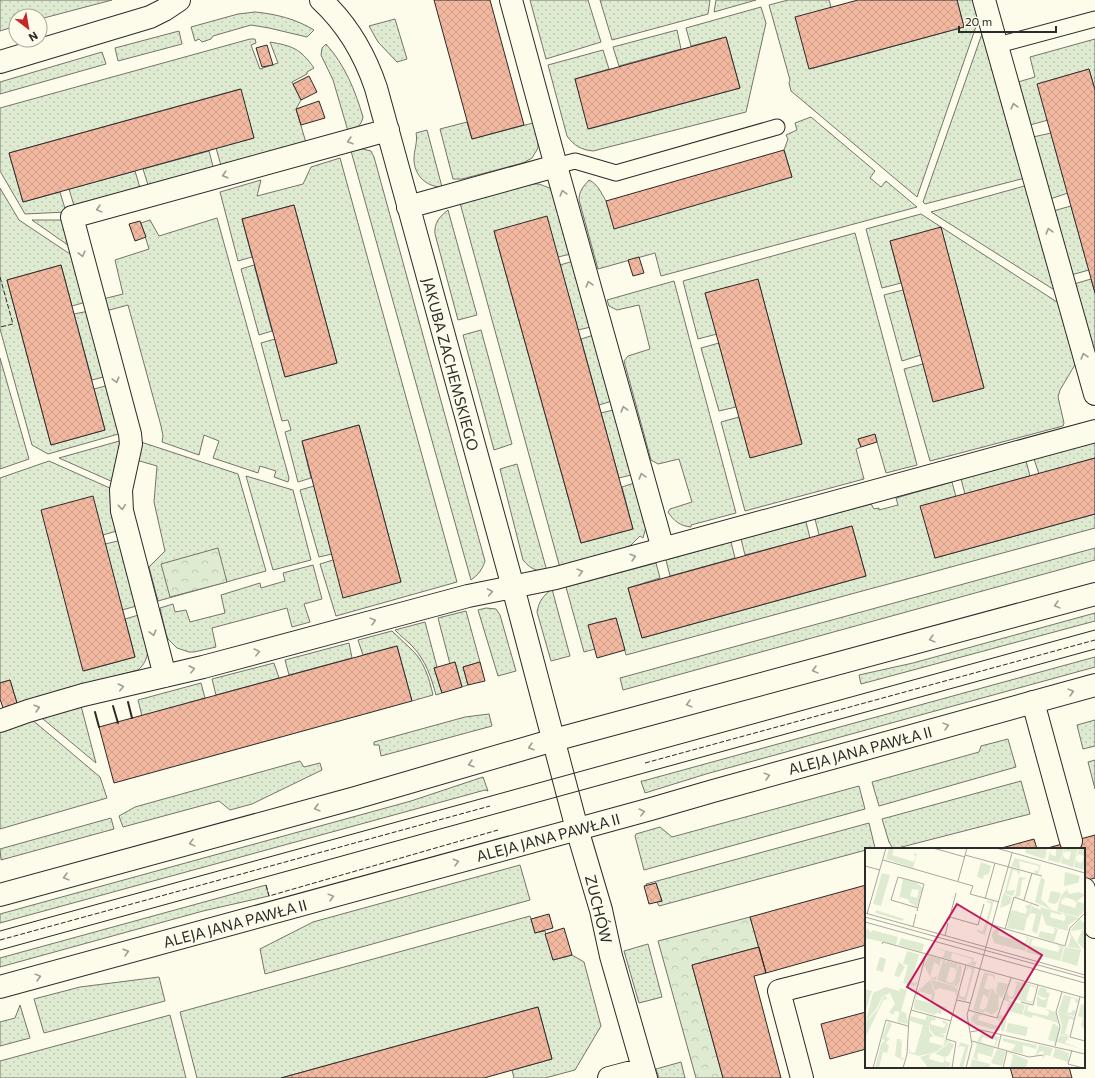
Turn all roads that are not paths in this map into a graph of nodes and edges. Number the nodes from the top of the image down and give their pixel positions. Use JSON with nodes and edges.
{"nodes":[{"id":1,"x":179,"y":0,"type":"edge"},
{"id":2,"x":321,"y":0,"type":"edge"},
{"id":3,"x":511,"y":0,"type":"edge"},
{"id":4,"x":984,"y":0,"type":"edge"},
{"id":5,"x":1095,"y":19,"type":"edge"},
{"id":6,"x":998,"y":45,"type":"junction"},
{"id":7,"x":0,"y":62,"type":"edge"},
{"id":8,"x":777,"y":127,"type":"dead end"},
{"id":9,"x":388,"y":130,"type":"junction"},
{"id":10,"x":556,"y":166,"type":"junction"},
{"id":11,"x":408,"y":206,"type":"junction"},
{"id":12,"x":1095,"y":394,"type":"edge"},
{"id":13,"x":1095,"y":431,"type":"edge"},
{"id":14,"x":663,"y":549,"type":"junction"},
{"id":15,"x":513,"y":588,"type":"junction"},
{"id":16,"x":1095,"y":594,"type":"edge"},
{"id":17,"x":165,"y":676,"type":"junction"},
{"id":18,"x":1095,"y":685,"type":"edge"},
{"id":19,"x":1033,"y":702,"type":"junction"},
{"id":20,"x":0,"y":721,"type":"edge"},
{"id":21,"x":554,"y":740,"type":"junction"},
{"id":22,"x":577,"y":829,"type":"junction"},
{"id":23,"x":1071,"y":841,"type":"dead end"},
{"id":24,"x":1085,"y":894,"type":"edge"},
{"id":25,"x":0,"y":895,"type":"edge"},
{"id":26,"x":1090,"y":916,"type":"edge"},
{"id":27,"x":865,"y":969,"type":"edge"},
{"id":28,"x":0,"y":987,"type":"edge"},
{"id":29,"x":645,"y":1073,"type":"edge"},
{"id":30,"x":609,"y":1078,"type":"edge"},
{"id":31,"x":802,"y":1078,"type":"edge"}],
"edges":[{"from":1,"to":7,"type":"street"},
{"from":2,"to":9,"type":"street","name":"JAKUBA ZACHEMSKIEGO"},
{"from":3,"to":10,"type":"street"},
{"from":4,"to":6,"type":"street"},
{"from":5,"to":6,"type":"lane"},
{"from":12,"to":6,"type":"street","one_way":true},
{"from":8,"to":10,"type":"lane"},
{"from":9,"to":11,"type":"street","name":"JAKUBA ZACHEMSKIEGO"},
{"from":9,"to":17,"type":"street","one_way":true},
{"from":10,"to":11,"type":"street"},
{"from":14,"to":10,"type":"street","one_way":true},
{"from":11,"to":15,"type":"street","name":"JAKUBA ZACHEMSKIEGO"},
{"from":13,"to":14,"type":"street"},
{"from":15,"to":14,"type":"street","one_way":true},
{"from":17,"to":15,"type":"street","one_way":true},
{"from":15,"to":21,"type":"street","name":"JAKUBA ZACHEMSKIEGO"},
{"from":16,"to":21,"type":"street","one_way":true},
{"from":20,"to":17,"type":"street","one_way":true},
{"from":19,"to":18,"type":"street","name":"ALEJA JANA PAWŁA II","one_way":true},
{"from":22,"to":19,"type":"street","name":"ALEJA JANA PAWŁA II","one_way":true},
{"from":19,"to":23,"type":"street"},
{"from":21,"to":22,"type":"street","name":"ZUCHÓW"},
{"from":21,"to":25,"type":"street","one_way":true},
{"from":28,"to":22,"type":"street","name":"ALEJA JANA PAWŁA II","one_way":true},
{"from":22,"to":29,"type":"street","name":"ZUCHÓW"},
{"from":24,"to":26,"type":"street"},
{"from":27,"to":31,"type":"street"},
{"from":29,"to":30,"type":"street"}]}
